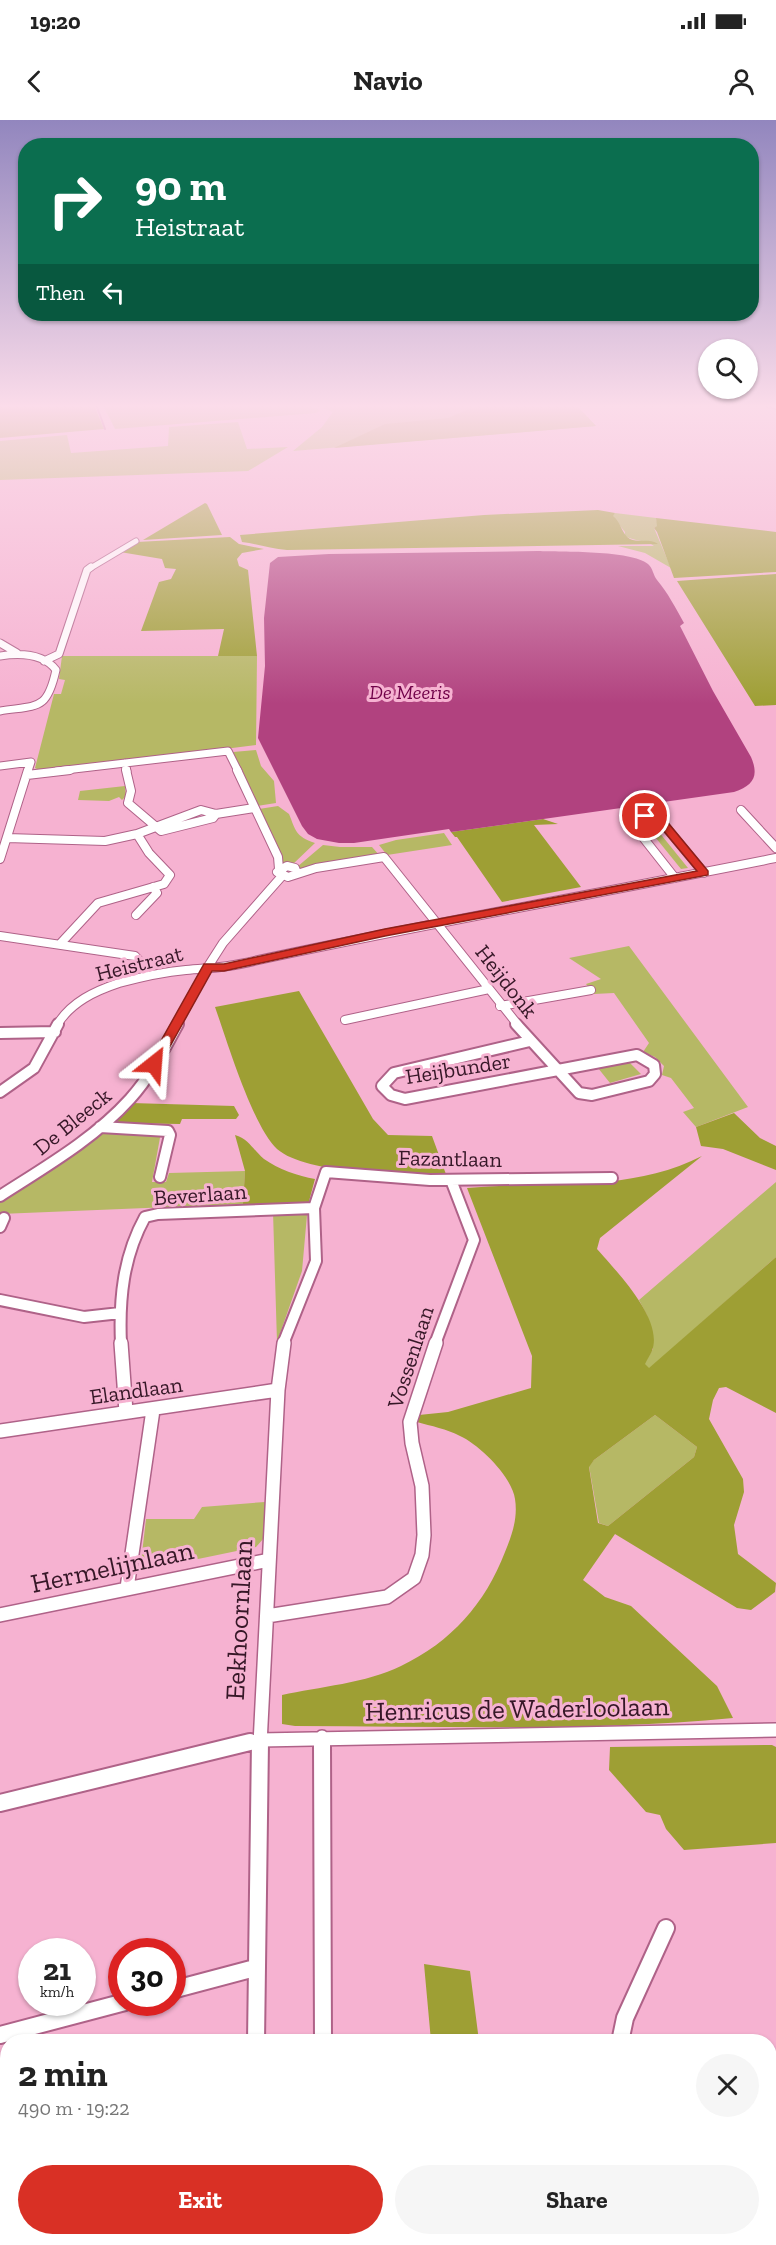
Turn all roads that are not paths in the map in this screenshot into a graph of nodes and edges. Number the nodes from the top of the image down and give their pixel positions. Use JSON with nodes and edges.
{"nodes":[{"id":1,"x":136,"y":541,"type":"dead end"},
{"id":2,"x":0,"y":643,"type":"edge"},
{"id":3,"x":17,"y":653,"type":"junction"},
{"id":4,"x":0,"y":656,"type":"edge"},
{"id":5,"x":44,"y":661,"type":"junction"},
{"id":6,"x":0,"y":711,"type":"edge"},
{"id":7,"x":125,"y":763,"type":"junction"},
{"id":8,"x":0,"y":766,"type":"edge"},
{"id":9,"x":27,"y":775,"type":"junction"},
{"id":10,"x":254,"y":808,"type":"junction"},
{"id":11,"x":741,"y":810,"type":"dead end"},
{"id":12,"x":157,"y":826,"type":"junction"},
{"id":13,"x":137,"y":834,"type":"junction"},
{"id":14,"x":7,"y":838,"type":"junction"},
{"id":15,"x":776,"y":848,"type":"edge"},
{"id":16,"x":776,"y":858,"type":"edge"},
{"id":17,"x":0,"y":859,"type":"edge"},
{"id":18,"x":280,"y":873,"type":"junction"},
{"id":19,"x":704,"y":873,"type":"junction"},
{"id":20,"x":675,"y":878,"type":"junction"},
{"id":21,"x":153,"y":887,"type":"junction"},
{"id":22,"x":136,"y":915,"type":"dead end"},
{"id":23,"x":438,"y":923,"type":"junction"},
{"id":24,"x":0,"y":936,"type":"edge"},
{"id":25,"x":60,"y":944,"type":"junction"},
{"id":26,"x":208,"y":967,"type":"junction"},
{"id":27,"x":145,"y":976,"type":"junction"},
{"id":28,"x":489,"y":989,"type":"junction"},
{"id":29,"x":591,"y":990,"type":"dead end"},
{"id":30,"x":500,"y":1006,"type":"junction"},
{"id":31,"x":345,"y":1020,"type":"dead end"},
{"id":32,"x":55,"y":1032,"type":"junction"},
{"id":33,"x":0,"y":1033,"type":"edge"},
{"id":34,"x":530,"y":1041,"type":"junction"},
{"id":35,"x":557,"y":1071,"type":"junction"},
{"id":36,"x":5,"y":1085,"type":"edge"},
{"id":37,"x":0,"y":1092,"type":"edge"},
{"id":38,"x":100,"y":1127,"type":"junction"},
{"id":39,"x":160,"y":1178,"type":"dead end"},
{"id":40,"x":612,"y":1178,"type":"dead end"},
{"id":41,"x":451,"y":1180,"type":"junction"},
{"id":42,"x":0,"y":1196,"type":"edge"},
{"id":43,"x":314,"y":1209,"type":"junction"},
{"id":44,"x":0,"y":1300,"type":"edge"},
{"id":45,"x":120,"y":1313,"type":"junction"},
{"id":46,"x":278,"y":1390,"type":"junction"},
{"id":47,"x":153,"y":1410,"type":"junction"},
{"id":48,"x":126,"y":1412,"type":"junction"},
{"id":49,"x":0,"y":1431,"type":"edge"},
{"id":50,"x":269,"y":1560,"type":"junction"},
{"id":51,"x":127,"y":1588,"type":"junction"},
{"id":52,"x":0,"y":1615,"type":"edge"},
{"id":53,"x":267,"y":1616,"type":"junction"},
{"id":54,"x":776,"y":1730,"type":"edge"},
{"id":55,"x":322,"y":1737,"type":"junction"},
{"id":56,"x":260,"y":1740,"type":"junction"},
{"id":57,"x":0,"y":1803,"type":"edge"},
{"id":58,"x":666,"y":1928,"type":"dead end"},
{"id":59,"x":255,"y":1968,"type":"junction"},
{"id":60,"x":186,"y":1986,"type":"edge"},
{"id":61,"x":108,"y":2007,"type":"edge"},
{"id":62,"x":7,"y":2034,"type":"edge"},
{"id":63,"x":256,"y":2034,"type":"edge"},
{"id":64,"x":323,"y":2034,"type":"edge"},
{"id":65,"x":622,"y":2034,"type":"edge"}],
"edges":[{"from":1,"to":5,"type":"street"},
{"from":2,"to":3,"type":"street"},
{"from":3,"to":4,"type":"street"},
{"from":3,"to":5,"type":"street"},
{"from":5,"to":6,"type":"street"},
{"from":7,"to":9,"type":"street"},
{"from":7,"to":10,"type":"street"},
{"from":7,"to":12,"type":"street"},
{"from":8,"to":9,"type":"street"},
{"from":9,"to":14,"type":"street"},
{"from":10,"to":12,"type":"street"},
{"from":10,"to":18,"type":"street"},
{"from":11,"to":15,"type":"street"},
{"from":12,"to":13,"type":"street"},
{"from":13,"to":14,"type":"street"},
{"from":13,"to":21,"type":"street"},
{"from":14,"to":17,"type":"street"},
{"from":16,"to":19,"type":"street","name":"Heistraat"},
{"from":18,"to":23,"type":"street","name":"Heijdonk"},
{"from":18,"to":26,"type":"street","name":"De Bleeck"},
{"from":19,"to":20,"type":"street","name":"Heistraat"},
{"from":19,"to":20,"type":"street"},
{"from":20,"to":23,"type":"street","name":"Heistraat"},
{"from":21,"to":22,"type":"street"},
{"from":21,"to":25,"type":"street"},
{"from":23,"to":26,"type":"street","name":"Heistraat"},
{"from":23,"to":28,"type":"street","name":"Heijdonk"},
{"from":24,"to":25,"type":"street"},
{"from":25,"to":27,"type":"street"},
{"from":26,"to":27,"type":"street","name":"Heistraat"},
{"from":26,"to":38,"type":"street","name":"De Bleeck"},
{"from":27,"to":32,"type":"street","name":"Heistraat"},
{"from":28,"to":30,"type":"street","name":"Heijdonk"},
{"from":28,"to":31,"type":"street"},
{"from":29,"to":30,"type":"street"},
{"from":30,"to":34,"type":"street","name":"Heijdonk"},
{"from":32,"to":33,"type":"street"},
{"from":32,"to":36,"type":"street","name":"Heistraat"},
{"from":34,"to":35,"type":"street","name":"Heijdonk"},
{"from":34,"to":35,"type":"street","name":"Heijbunder"},
{"from":35,"to":35,"type":"street"},
{"from":36,"to":37,"type":"street","name":"Heistraat"},
{"from":38,"to":39,"type":"street"},
{"from":38,"to":42,"type":"street","name":"De Bleeck"},
{"from":40,"to":41,"type":"street","name":"Fazantlaan"},
{"from":41,"to":43,"type":"street","name":"Fazantlaan"},
{"from":41,"to":53,"type":"street","name":"Vossenlaan"},
{"from":43,"to":45,"type":"street","name":"Beverlaan"},
{"from":43,"to":46,"type":"street","name":"Eekhoornlaan"},
{"from":44,"to":45,"type":"street"},
{"from":45,"to":48,"type":"street","name":"Beverlaan"},
{"from":46,"to":47,"type":"street","name":"Elandlaan"},
{"from":46,"to":50,"type":"street","name":"Eekhoornlaan"},
{"from":47,"to":48,"type":"street","name":"Elandlaan"},
{"from":47,"to":51,"type":"street"},
{"from":48,"to":49,"type":"street","name":"Elandlaan"},
{"from":50,"to":51,"type":"street","name":"Hermelijnlaan"},
{"from":50,"to":53,"type":"street","name":"Eekhoornlaan"},
{"from":51,"to":52,"type":"street","name":"Hermelijnlaan"},
{"from":53,"to":56,"type":"street","name":"Eekhoornlaan"},
{"from":54,"to":55,"type":"street","name":"Henricus de Waderloolaan"},
{"from":55,"to":56,"type":"street","name":"Henricus de Waderloolaan"},
{"from":55,"to":64,"type":"street"},
{"from":56,"to":57,"type":"street","name":"Henricus de Waderloolaan"},
{"from":56,"to":59,"type":"street","name":"Eekhoornlaan"},
{"from":58,"to":65,"type":"street"},
{"from":59,"to":60,"type":"street"},
{"from":59,"to":63,"type":"street","name":"Eekhoornlaan"},
{"from":61,"to":62,"type":"street"}]}
